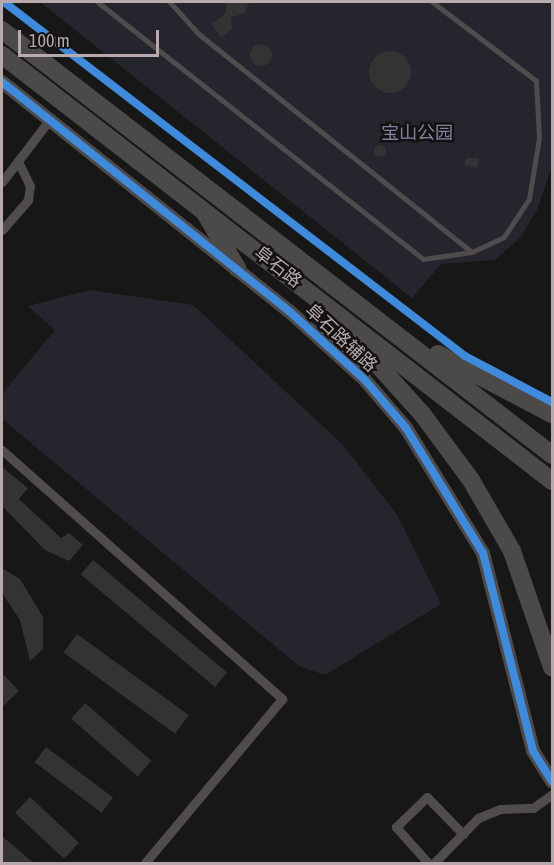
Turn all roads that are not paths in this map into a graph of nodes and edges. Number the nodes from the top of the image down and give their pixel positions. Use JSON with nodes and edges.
{"nodes":[{"id":1,"x":98,"y":2,"type":"edge"},
{"id":2,"x":170,"y":2,"type":"edge"},
{"id":3,"x":432,"y":2,"type":"edge"},
{"id":4,"x":2,"y":30,"type":"edge"},
{"id":5,"x":2,"y":54,"type":"edge"},
{"id":6,"x":2,"y":82,"type":"edge"},
{"id":7,"x":50,"y":119,"type":"junction"},
{"id":8,"x":18,"y":161,"type":"junction"},
{"id":9,"x":2,"y":182,"type":"edge"},
{"id":10,"x":202,"y":208,"type":"junction"},
{"id":11,"x":2,"y":230,"type":"edge"},
{"id":12,"x":472,"y":252,"type":"junction"},
{"id":13,"x":237,"y":268,"type":"junction"},
{"id":14,"x":315,"y":296,"type":"junction"},
{"id":15,"x":359,"y":306,"type":"junction"},
{"id":16,"x":552,"y":414,"type":"edge"},
{"id":17,"x":2,"y":450,"type":"edge"},
{"id":18,"x":552,"y":455,"type":"edge"},
{"id":19,"x":548,"y":479,"type":"edge"},
{"id":20,"x":552,"y":667,"type":"edge"},
{"id":21,"x":552,"y":781,"type":"edge"},
{"id":22,"x":552,"y":794,"type":"edge"},
{"id":23,"x":463,"y":834,"type":"junction"},
{"id":24,"x":144,"y":864,"type":"edge"},
{"id":25,"x":431,"y":864,"type":"edge"}],
"edges":[{"from":1,"to":12,"type":"lane"},
{"from":2,"to":12,"type":"lane"},
{"from":3,"to":12,"type":"lane"},
{"from":4,"to":15,"type":"highway","name":"阜石路"},
{"from":5,"to":10,"type":"highway","name":"阜石路"},
{"from":6,"to":7,"type":"main road","name":"阜石路辅路"},
{"from":7,"to":8,"type":"street"},
{"from":7,"to":13,"type":"main road","name":"阜石路辅路"},
{"from":8,"to":9,"type":"street"},
{"from":8,"to":11,"type":"street"},
{"from":10,"to":13,"type":"highway"},
{"from":10,"to":14,"type":"highway","name":"阜石路"},
{"from":13,"to":21,"type":"main road","name":"阜石路辅路"},
{"from":14,"to":19,"type":"highway","name":"阜石路"},
{"from":14,"to":20,"type":"highway"},
{"from":15,"to":16,"type":"highway"},
{"from":15,"to":18,"type":"highway","name":"阜石路"},
{"from":17,"to":24,"type":"street"},
{"from":22,"to":23,"type":"street"},
{"from":23,"to":25,"type":"street"},
{"from":23,"to":25,"type":"street"}]}
